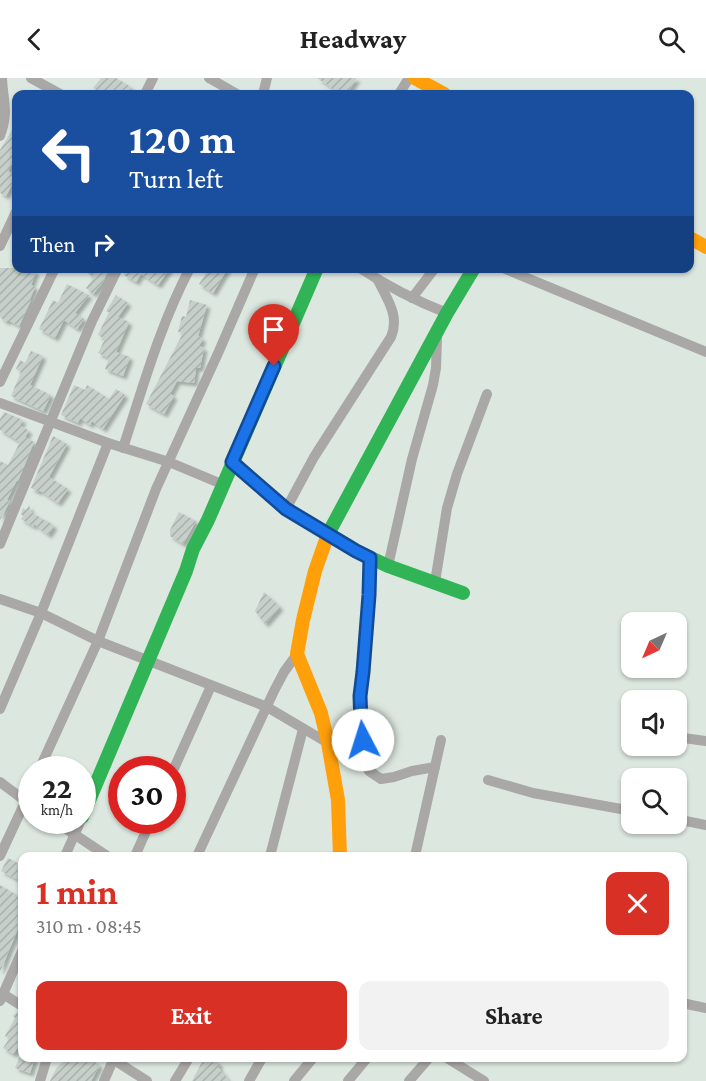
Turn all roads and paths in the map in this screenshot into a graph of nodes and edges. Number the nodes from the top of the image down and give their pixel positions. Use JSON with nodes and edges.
{"nodes":[{"id":1,"x":31,"y":78,"type":"edge"},
{"id":2,"x":209,"y":78,"type":"edge"},
{"id":3,"x":415,"y":78,"type":"edge"},
{"id":4,"x":2,"y":79,"type":"edge"},
{"id":5,"x":53,"y":90,"type":"edge"},
{"id":6,"x":230,"y":90,"type":"edge"},
{"id":7,"x":437,"y":90,"type":"edge"},
{"id":8,"x":0,"y":136,"type":"edge"},
{"id":9,"x":12,"y":220,"type":"edge"},
{"id":10,"x":0,"y":246,"type":"edge"},
{"id":11,"x":53,"y":273,"type":"edge"},
{"id":12,"x":116,"y":273,"type":"edge"},
{"id":13,"x":187,"y":273,"type":"edge"},
{"id":14,"x":253,"y":273,"type":"edge"},
{"id":15,"x":315,"y":273,"type":"edge"},
{"id":16,"x":368,"y":273,"type":"edge"},
{"id":17,"x":431,"y":273,"type":"edge"},
{"id":18,"x":471,"y":273,"type":"edge"},
{"id":19,"x":515,"y":273,"type":"edge"},
{"id":20,"x":378,"y":280,"type":"junction"},
{"id":21,"x":412,"y":298,"type":"junction"},
{"id":22,"x":447,"y":313,"type":"junction"},
{"id":23,"x":437,"y":333,"type":"junction"},
{"id":24,"x":706,"y":352,"type":"edge"},
{"id":25,"x":0,"y":382,"type":"edge"},
{"id":26,"x":487,"y":394,"type":"dead end"},
{"id":27,"x":0,"y":403,"type":"edge"},
{"id":28,"x":51,"y":421,"type":"junction"},
{"id":29,"x":108,"y":443,"type":"junction"},
{"id":30,"x":123,"y":448,"type":"junction"},
{"id":31,"x":169,"y":462,"type":"junction"},
{"id":32,"x":232,"y":462,"type":"junction"},
{"id":33,"x":224,"y":485,"type":"junction"},
{"id":34,"x":286,"y":509,"type":"junction"},
{"id":35,"x":328,"y":534,"type":"junction"},
{"id":36,"x":0,"y":544,"type":"edge"},
{"id":37,"x":370,"y":558,"type":"junction"},
{"id":38,"x":388,"y":566,"type":"junction"},
{"id":39,"x":435,"y":582,"type":"junction"},
{"id":40,"x":463,"y":592,"type":"dead end"},
{"id":41,"x":0,"y":599,"type":"edge"},
{"id":42,"x":41,"y":613,"type":"junction"},
{"id":43,"x":98,"y":641,"type":"junction"},
{"id":44,"x":297,"y":654,"type":"junction"},
{"id":45,"x":148,"y":660,"type":"junction"},
{"id":46,"x":211,"y":686,"type":"junction"},
{"id":47,"x":267,"y":707,"type":"junction"},
{"id":48,"x":0,"y":709,"type":"edge"},
{"id":49,"x":303,"y":729,"type":"junction"},
{"id":50,"x":687,"y":738,"type":"edge"},
{"id":51,"x":441,"y":740,"type":"dead end"},
{"id":52,"x":706,"y":741,"type":"edge"},
{"id":53,"x":328,"y":743,"type":"junction"},
{"id":54,"x":45,"y":756,"type":"edge"},
{"id":55,"x":180,"y":756,"type":"edge"},
{"id":56,"x":435,"y":767,"type":"junction"},
{"id":57,"x":488,"y":780,"type":"dead end"},
{"id":58,"x":0,"y":782,"type":"edge"},
{"id":59,"x":96,"y":785,"type":"edge"},
{"id":60,"x":18,"y":796,"type":"edge"},
{"id":61,"x":621,"y":809,"type":"edge"},
{"id":62,"x":687,"y":821,"type":"edge"},
{"id":63,"x":18,"y":822,"type":"edge"},
{"id":64,"x":706,"y":825,"type":"edge"},
{"id":65,"x":72,"y":834,"type":"edge"},
{"id":66,"x":145,"y":834,"type":"edge"},
{"id":67,"x":75,"y":836,"type":"junction"},
{"id":68,"x":67,"y":852,"type":"edge"},
{"id":69,"x":100,"y":852,"type":"edge"},
{"id":70,"x":137,"y":852,"type":"edge"},
{"id":71,"x":199,"y":852,"type":"edge"},
{"id":72,"x":271,"y":852,"type":"edge"},
{"id":73,"x":340,"y":852,"type":"edge"},
{"id":74,"x":416,"y":852,"type":"edge"},
{"id":75,"x":0,"y":856,"type":"edge"},
{"id":76,"x":18,"y":960,"type":"edge"},
{"id":77,"x":2,"y":998,"type":"edge"},
{"id":78,"x":18,"y":1004,"type":"edge"},
{"id":79,"x":687,"y":1004,"type":"edge"},
{"id":80,"x":706,"y":1008,"type":"edge"},
{"id":81,"x":46,"y":1062,"type":"edge"},
{"id":82,"x":111,"y":1062,"type":"edge"},
{"id":83,"x":119,"y":1062,"type":"edge"},
{"id":84,"x":187,"y":1062,"type":"edge"},
{"id":85,"x":260,"y":1062,"type":"edge"},
{"id":86,"x":310,"y":1062,"type":"edge"},
{"id":87,"x":364,"y":1062,"type":"edge"},
{"id":88,"x":426,"y":1062,"type":"edge"},
{"id":89,"x":453,"y":1062,"type":"edge"},
{"id":90,"x":40,"y":1081,"type":"edge"},
{"id":91,"x":104,"y":1081,"type":"edge"},
{"id":92,"x":147,"y":1081,"type":"edge"},
{"id":93,"x":175,"y":1081,"type":"edge"},
{"id":94,"x":249,"y":1081,"type":"edge"},
{"id":95,"x":294,"y":1081,"type":"edge"},
{"id":96,"x":348,"y":1081,"type":"edge"},
{"id":97,"x":409,"y":1081,"type":"edge"},
{"id":98,"x":483,"y":1081,"type":"edge"}],
"edges":[{"from":1,"to":5,"type":"street"},
{"from":2,"to":6,"type":"street"},
{"from":3,"to":7,"type":"street"},
{"from":4,"to":8,"type":"street"},
{"from":9,"to":10,"type":"street"},
{"from":11,"to":25,"type":"street"},
{"from":12,"to":28,"type":"street"},
{"from":13,"to":30,"type":"street"},
{"from":14,"to":31,"type":"street"},
{"from":15,"to":32,"type":"street"},
{"from":16,"to":20,"type":"street"},
{"from":17,"to":21,"type":"street"},
{"from":18,"to":22,"type":"street"},
{"from":19,"to":24,"type":"street"},
{"from":20,"to":21,"type":"street"},
{"from":20,"to":34,"type":"street"},
{"from":21,"to":22,"type":"street"},
{"from":22,"to":23,"type":"street"},
{"from":23,"to":35,"type":"street"},
{"from":23,"to":38,"type":"street"},
{"from":26,"to":39,"type":"street"},
{"from":27,"to":28,"type":"street"},
{"from":28,"to":29,"type":"street"},
{"from":28,"to":36,"type":"street"},
{"from":29,"to":30,"type":"street"},
{"from":29,"to":42,"type":"street"},
{"from":30,"to":31,"type":"street"},
{"from":31,"to":33,"type":"street"},
{"from":31,"to":43,"type":"street"},
{"from":32,"to":33,"type":"street"},
{"from":32,"to":34,"type":"street"},
{"from":33,"to":45,"type":"street"},
{"from":34,"to":35,"type":"street"},
{"from":35,"to":37,"type":"street"},
{"from":35,"to":44,"type":"street"},
{"from":37,"to":38,"type":"street"},
{"from":37,"to":56,"type":"street"},
{"from":38,"to":39,"type":"street"},
{"from":39,"to":40,"type":"street"},
{"from":41,"to":42,"type":"street"},
{"from":42,"to":43,"type":"street"},
{"from":42,"to":48,"type":"street"},
{"from":43,"to":45,"type":"street"},
{"from":43,"to":54,"type":"street"},
{"from":44,"to":47,"type":"street"},
{"from":44,"to":53,"type":"street"},
{"from":45,"to":46,"type":"street"},
{"from":45,"to":59,"type":"street"},
{"from":46,"to":47,"type":"street"},
{"from":46,"to":55,"type":"street"},
{"from":47,"to":49,"type":"street"},
{"from":47,"to":71,"type":"street"},
{"from":49,"to":53,"type":"street"},
{"from":49,"to":72,"type":"street"},
{"from":50,"to":52,"type":"street"},
{"from":51,"to":56,"type":"street"},
{"from":53,"to":73,"type":"street"},
{"from":56,"to":74,"type":"street"},
{"from":57,"to":61,"type":"street"},
{"from":58,"to":60,"type":"street"},
{"from":62,"to":64,"type":"street"},
{"from":63,"to":75,"type":"street"},
{"from":65,"to":67,"type":"street"},
{"from":66,"to":70,"type":"street"},
{"from":67,"to":68,"type":"street"},
{"from":67,"to":69,"type":"street"},
{"from":76,"to":77,"type":"street"},
{"from":77,"to":78,"type":"street"},
{"from":79,"to":80,"type":"street"},
{"from":81,"to":90,"type":"street"},
{"from":82,"to":91,"type":"street"},
{"from":83,"to":92,"type":"street"},
{"from":84,"to":93,"type":"street"},
{"from":85,"to":94,"type":"street"},
{"from":86,"to":95,"type":"street"},
{"from":87,"to":96,"type":"street"},
{"from":88,"to":97,"type":"street"},
{"from":89,"to":98,"type":"street"}]}
